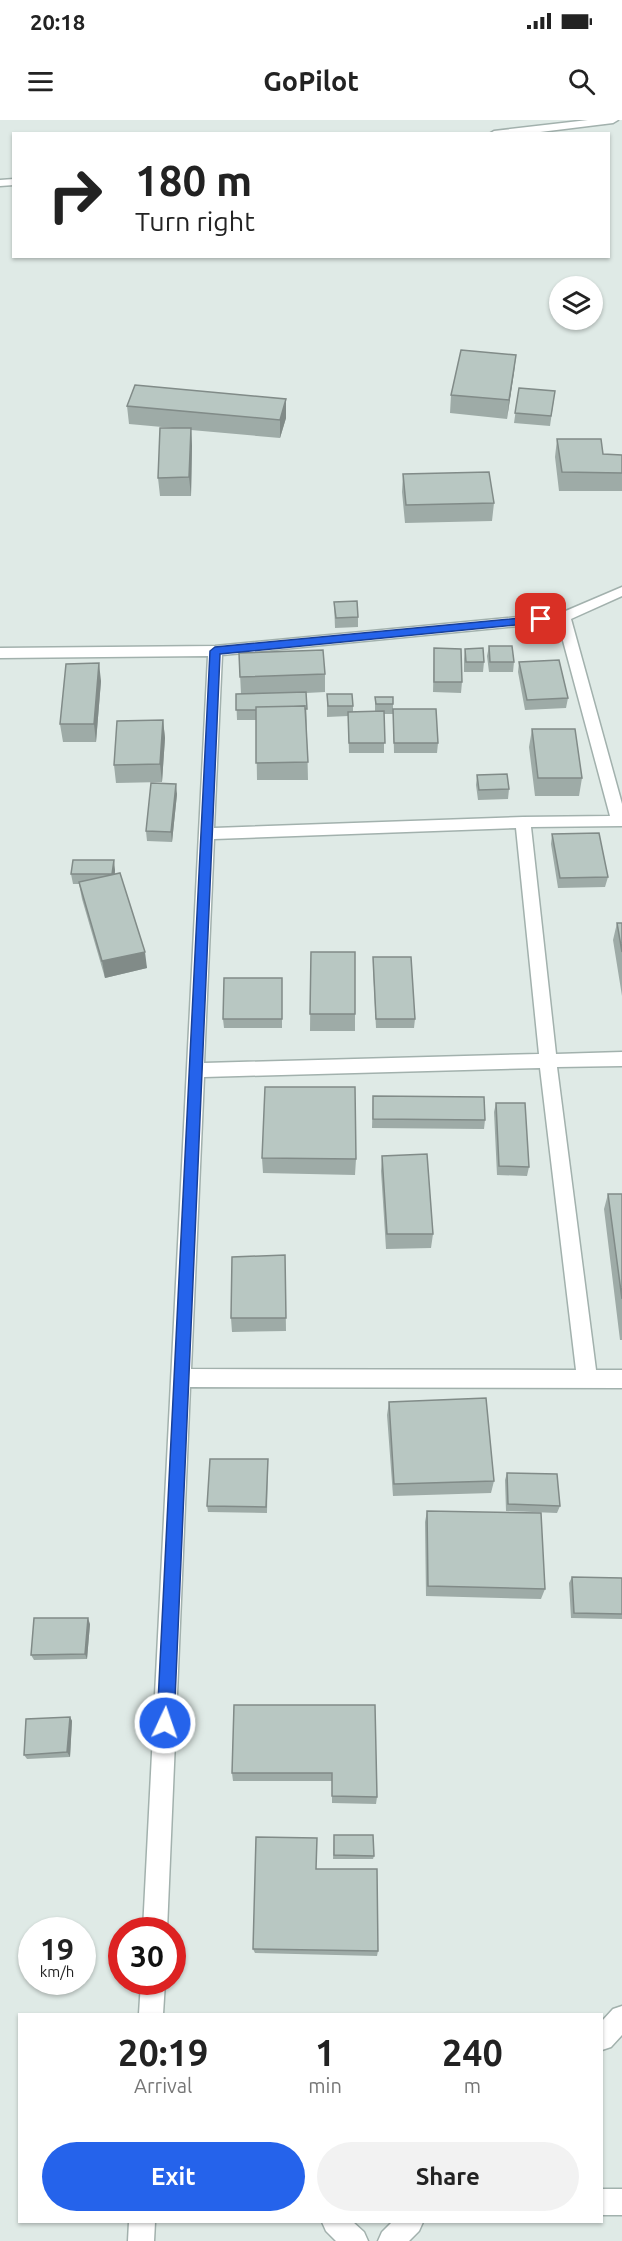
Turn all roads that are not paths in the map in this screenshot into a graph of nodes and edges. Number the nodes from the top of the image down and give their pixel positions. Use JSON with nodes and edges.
{"nodes":[{"id":1,"x":613,"y":120,"type":"edge"},
{"id":2,"x":511,"y":132,"type":"edge"},
{"id":3,"x":622,"y":591,"type":"edge"},
{"id":4,"x":564,"y":617,"type":"junction"},
{"id":5,"x":215,"y":651,"type":"junction"},
{"id":6,"x":0,"y":653,"type":"edge"},
{"id":7,"x":620,"y":821,"type":"edge"},
{"id":8,"x":523,"y":822,"type":"junction"},
{"id":9,"x":207,"y":834,"type":"junction"},
{"id":10,"x":622,"y":1059,"type":"edge"},
{"id":11,"x":548,"y":1061,"type":"junction"},
{"id":12,"x":196,"y":1070,"type":"junction"},
{"id":13,"x":182,"y":1377,"type":"junction"},
{"id":14,"x":587,"y":1379,"type":"junction"},
{"id":15,"x":622,"y":1379,"type":"edge"},
{"id":16,"x":156,"y":1917,"type":"edge"},
{"id":17,"x":152,"y":1995,"type":"edge"},
{"id":18,"x":151,"y":2013,"type":"edge"},
{"id":19,"x":622,"y":2018,"type":"edge"},
{"id":20,"x":603,"y":2037,"type":"edge"},
{"id":21,"x":603,"y":2202,"type":"edge"},
{"id":22,"x":622,"y":2202,"type":"edge"},
{"id":23,"x":142,"y":2223,"type":"edge"},
{"id":24,"x":336,"y":2223,"type":"edge"},
{"id":25,"x":409,"y":2223,"type":"edge"},
{"id":26,"x":141,"y":2241,"type":"edge"},
{"id":27,"x":355,"y":2241,"type":"edge"},
{"id":28,"x":391,"y":2241,"type":"edge"}],
"edges":[{"from":1,"to":2,"type":"street"},
{"from":3,"to":4,"type":"street"},
{"from":4,"to":5,"type":"street"},
{"from":4,"to":7,"type":"street"},
{"from":5,"to":6,"type":"street"},
{"from":5,"to":9,"type":"street"},
{"from":7,"to":8,"type":"street"},
{"from":8,"to":9,"type":"street"},
{"from":8,"to":11,"type":"street"},
{"from":9,"to":12,"type":"street"},
{"from":10,"to":11,"type":"street"},
{"from":11,"to":12,"type":"street"},
{"from":11,"to":14,"type":"street"},
{"from":12,"to":13,"type":"street"},
{"from":13,"to":14,"type":"street"},
{"from":13,"to":16,"type":"street"},
{"from":14,"to":15,"type":"street"},
{"from":17,"to":18,"type":"street"},
{"from":19,"to":20,"type":"street"},
{"from":21,"to":22,"type":"street"},
{"from":23,"to":26,"type":"street"},
{"from":24,"to":27,"type":"street"},
{"from":25,"to":28,"type":"street"}]}
